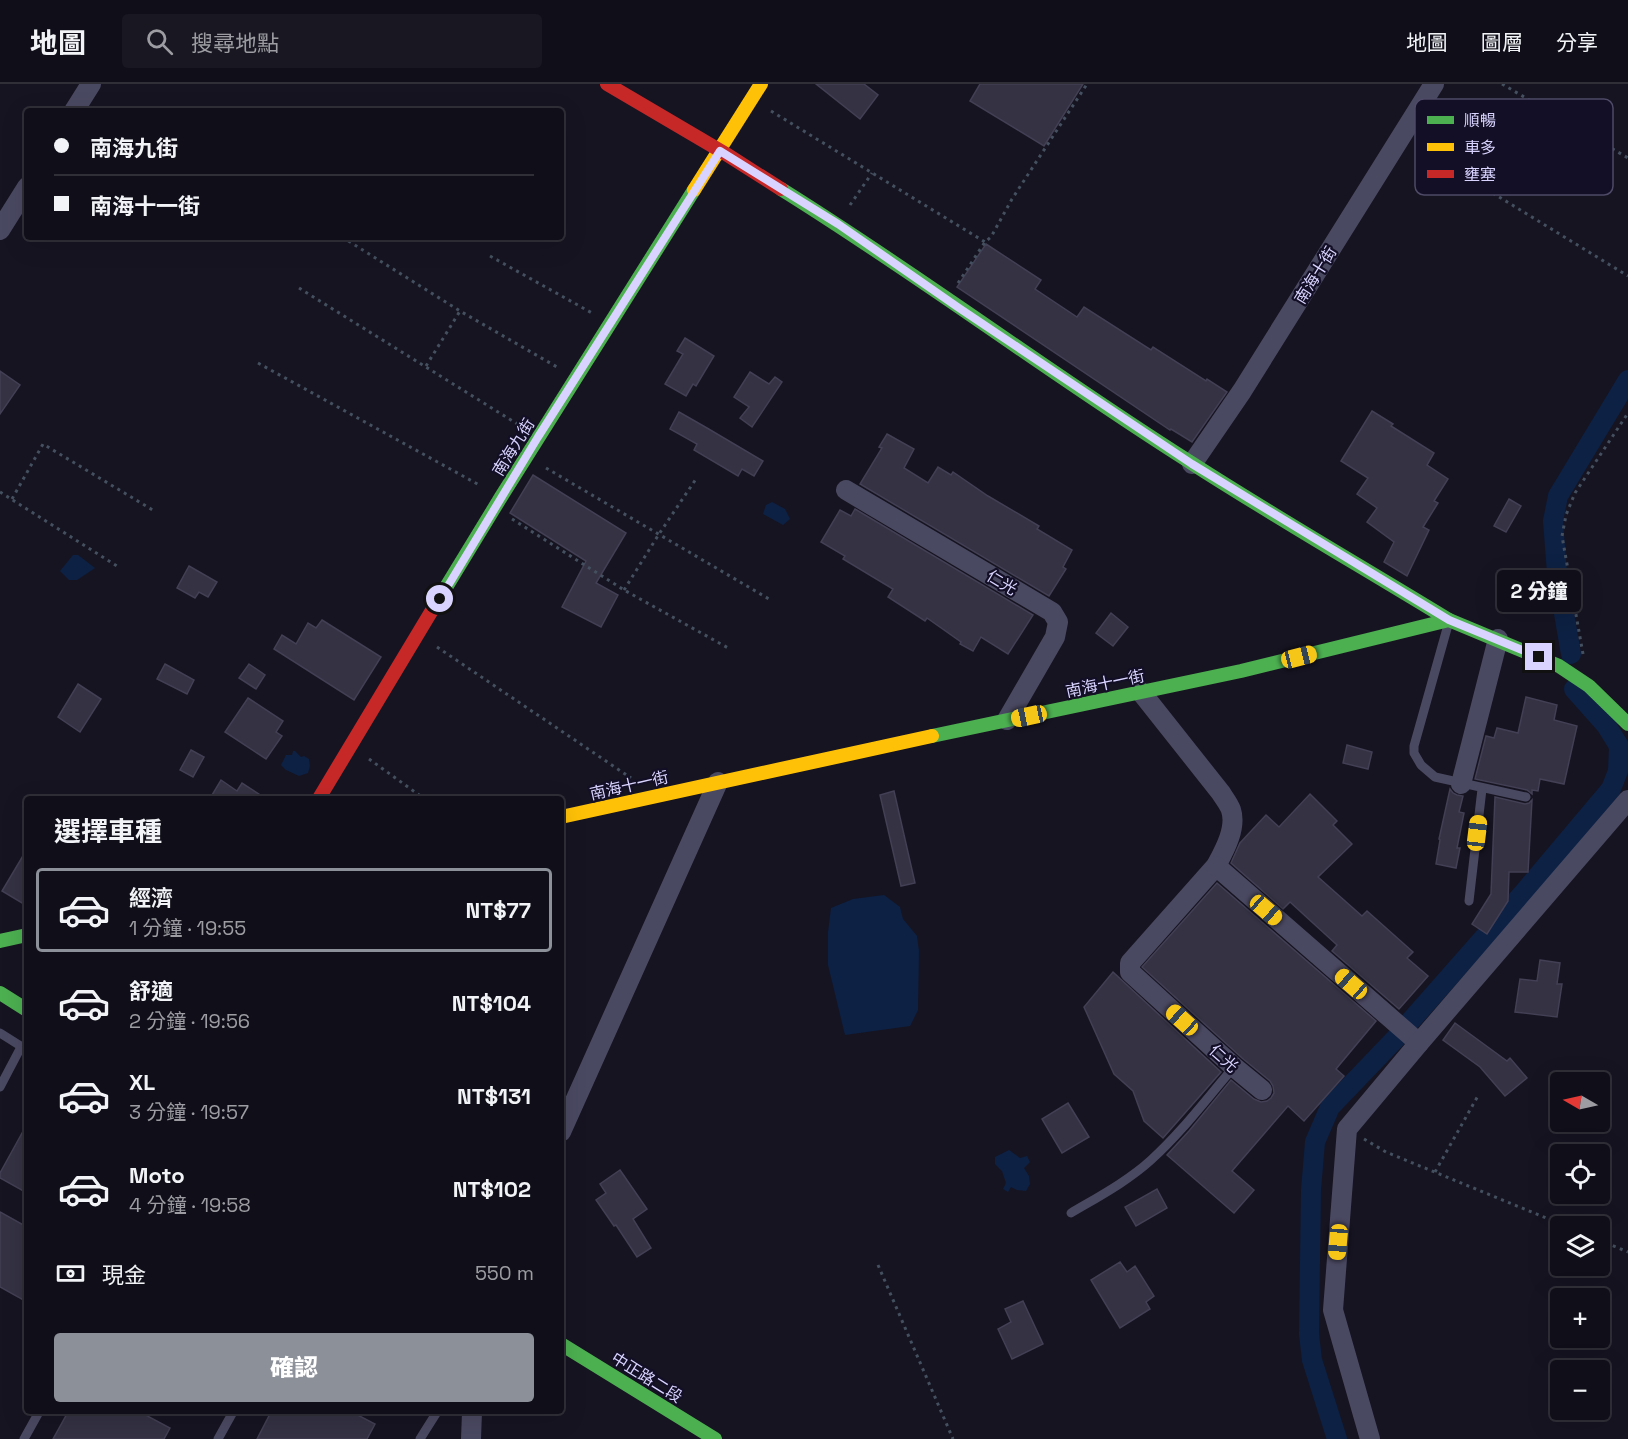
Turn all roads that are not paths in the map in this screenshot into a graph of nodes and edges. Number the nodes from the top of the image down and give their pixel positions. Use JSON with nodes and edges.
{"nodes":[{"id":1,"x":91,"y":84,"type":"edge"},
{"id":2,"x":607,"y":84,"type":"edge"},
{"id":3,"x":761,"y":84,"type":"edge"},
{"id":4,"x":1434,"y":84,"type":"edge"},
{"id":5,"x":1425,"y":99,"type":"edge"},
{"id":6,"x":76,"y":108,"type":"edge"},
{"id":7,"x":1415,"y":115,"type":"edge"},
{"id":8,"x":720,"y":151,"type":"junction"},
{"id":9,"x":24,"y":192,"type":"edge"},
{"id":10,"x":0,"y":230,"type":"edge"},
{"id":11,"x":1192,"y":464,"type":"junction"},
{"id":12,"x":846,"y":490,"type":"dead end"},
{"id":13,"x":1449,"y":620,"type":"junction"},
{"id":14,"x":1498,"y":639,"type":"junction"},
{"id":15,"x":1141,"y":692,"type":"junction"},
{"id":16,"x":1007,"y":720,"type":"junction"},
{"id":17,"x":1628,"y":724,"type":"edge"},
{"id":18,"x":718,"y":782,"type":"junction"},
{"id":19,"x":1461,"y":784,"type":"junction"},
{"id":20,"x":1482,"y":789,"type":"junction"},
{"id":21,"x":320,"y":796,"type":"edge"},
{"id":22,"x":1526,"y":797,"type":"dead end"},
{"id":23,"x":1628,"y":800,"type":"edge"},
{"id":24,"x":564,"y":816,"type":"edge"},
{"id":25,"x":1215,"y":866,"type":"junction"},
{"id":26,"x":1469,"y":901,"type":"dead end"},
{"id":27,"x":24,"y":936,"type":"edge"},
{"id":28,"x":0,"y":941,"type":"edge"},
{"id":29,"x":0,"y":993,"type":"edge"},
{"id":30,"x":24,"y":1008,"type":"edge"},
{"id":31,"x":0,"y":1033,"type":"edge"},
{"id":32,"x":1419,"y":1042,"type":"junction"},
{"id":33,"x":24,"y":1049,"type":"edge"},
{"id":34,"x":1234,"y":1067,"type":"junction"},
{"id":35,"x":0,"y":1087,"type":"edge"},
{"id":36,"x":1262,"y":1090,"type":"dead end"},
{"id":37,"x":564,"y":1125,"type":"edge"},
{"id":38,"x":1071,"y":1213,"type":"dead end"},
{"id":39,"x":564,"y":1346,"type":"edge"},
{"id":40,"x":38,"y":1414,"type":"edge"},
{"id":41,"x":232,"y":1414,"type":"edge"},
{"id":42,"x":436,"y":1414,"type":"edge"},
{"id":43,"x":472,"y":1414,"type":"edge"},
{"id":44,"x":24,"y":1439,"type":"edge"},
{"id":45,"x":218,"y":1439,"type":"edge"},
{"id":46,"x":420,"y":1439,"type":"edge"},
{"id":47,"x":471,"y":1439,"type":"edge"},
{"id":48,"x":715,"y":1439,"type":"edge"},
{"id":49,"x":1370,"y":1439,"type":"edge"}],
"edges":[{"from":1,"to":6,"type":"street"},
{"from":2,"to":8,"type":"street"},
{"from":3,"to":8,"type":"street","name":"南海九街"},
{"from":4,"to":5,"type":"street","name":"南海十街"},
{"from":7,"to":11,"type":"street","name":"南海十街"},
{"from":8,"to":11,"type":"street"},
{"from":8,"to":21,"type":"street","name":"南海九街"},
{"from":9,"to":10,"type":"street"},
{"from":11,"to":13,"type":"street"},
{"from":12,"to":16,"type":"street","name":"仁光"},
{"from":13,"to":14,"type":"street"},
{"from":13,"to":15,"type":"street","name":"南海十一街"},
{"from":13,"to":19,"type":"lane"},
{"from":14,"to":17,"type":"street"},
{"from":14,"to":19,"type":"street"},
{"from":15,"to":16,"type":"street","name":"南海十一街"},
{"from":15,"to":25,"type":"street","name":"仁光"},
{"from":16,"to":18,"type":"street","name":"南海十一街"},
{"from":18,"to":24,"type":"street","name":"南海十一街"},
{"from":18,"to":37,"type":"street"},
{"from":19,"to":20,"type":"lane"},
{"from":20,"to":22,"type":"lane"},
{"from":20,"to":26,"type":"lane"},
{"from":23,"to":32,"type":"street"},
{"from":25,"to":32,"type":"street"},
{"from":25,"to":34,"type":"street","name":"仁光"},
{"from":27,"to":28,"type":"street"},
{"from":29,"to":30,"type":"street"},
{"from":31,"to":33,"type":"lane"},
{"from":32,"to":49,"type":"street"},
{"from":33,"to":35,"type":"lane"},
{"from":34,"to":36,"type":"street","name":"仁光"},
{"from":34,"to":38,"type":"lane"},
{"from":39,"to":48,"type":"street","name":"中正路二段"},
{"from":40,"to":44,"type":"lane"},
{"from":41,"to":45,"type":"lane"},
{"from":42,"to":46,"type":"lane"},
{"from":43,"to":47,"type":"street"}]}
